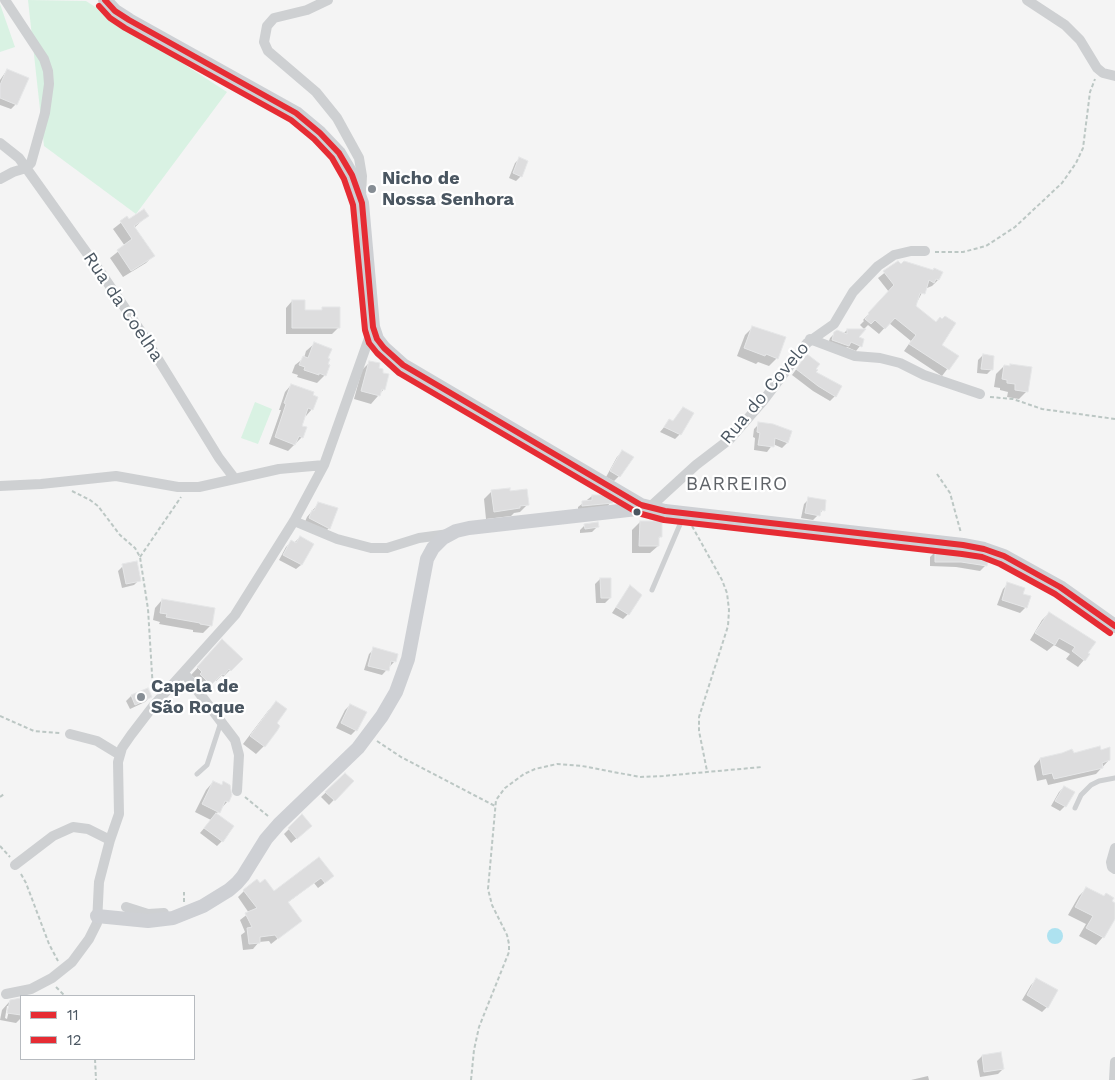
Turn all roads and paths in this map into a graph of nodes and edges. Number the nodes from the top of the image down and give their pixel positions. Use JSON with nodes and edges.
{"nodes":[{"id":1,"x":5,"y":0,"type":"edge"},
{"id":2,"x":106,"y":0,"type":"edge"},
{"id":3,"x":328,"y":0,"type":"edge"},
{"id":4,"x":1027,"y":0,"type":"edge"},
{"id":5,"x":1101,"y":71,"type":"junction"},
{"id":6,"x":1115,"y":76,"type":"edge"},
{"id":7,"x":0,"y":143,"type":"edge"},
{"id":8,"x":26,"y":168,"type":"junction"},
{"id":9,"x":0,"y":180,"type":"edge"},
{"id":10,"x":361,"y":199,"type":"junction"},
{"id":11,"x":925,"y":251,"type":"joint"},
{"id":12,"x":373,"y":327,"type":"junction"},
{"id":13,"x":810,"y":339,"type":"junction"},
{"id":14,"x":980,"y":394,"type":"joint"},
{"id":15,"x":1115,"y":419,"type":"edge"},
{"id":16,"x":324,"y":465,"type":"junction"},
{"id":17,"x":937,"y":474,"type":"dead end"},
{"id":18,"x":235,"y":479,"type":"junction"},
{"id":19,"x":0,"y":486,"type":"edge"},
{"id":20,"x":187,"y":487,"type":"junction"},
{"id":21,"x":71,"y":490,"type":"dead end"},
{"id":22,"x":649,"y":508,"type":"junction"},
{"id":23,"x":685,"y":513,"type":"junction"},
{"id":24,"x":294,"y":520,"type":"junction"},
{"id":25,"x":450,"y":534,"type":"junction"},
{"id":26,"x":963,"y":545,"type":"junction"},
{"id":27,"x":140,"y":557,"type":"junction"},
{"id":28,"x":652,"y":590,"type":"dead end"},
{"id":29,"x":1115,"y":626,"type":"edge"},
{"id":30,"x":184,"y":673,"type":"junction"},
{"id":31,"x":154,"y":705,"type":"junction"},
{"id":32,"x":0,"y":716,"type":"edge"},
{"id":33,"x":221,"y":722,"type":"junction"},
{"id":34,"x":70,"y":734,"type":"joint"},
{"id":35,"x":369,"y":735,"type":"junction"},
{"id":36,"x":120,"y":755,"type":"junction"},
{"id":37,"x":762,"y":767,"type":"dead end"},
{"id":38,"x":707,"y":772,"type":"junction"},
{"id":39,"x":197,"y":774,"type":"dead end"},
{"id":40,"x":1115,"y":778,"type":"edge"},
{"id":41,"x":237,"y":791,"type":"joint"},
{"id":42,"x":4,"y":794,"type":"dead end"},
{"id":43,"x":0,"y":797,"type":"edge"},
{"id":44,"x":496,"y":806,"type":"junction"},
{"id":45,"x":1074,"y":808,"type":"dead end"},
{"id":46,"x":278,"y":824,"type":"junction"},
{"id":47,"x":110,"y":840,"type":"junction"},
{"id":48,"x":0,"y":846,"type":"edge"},
{"id":49,"x":1115,"y":848,"type":"edge"},
{"id":50,"x":16,"y":865,"type":"junction"},
{"id":51,"x":1115,"y":869,"type":"edge"},
{"id":52,"x":209,"y":903,"type":"junction"},
{"id":53,"x":126,"y":907,"type":"dead end"},
{"id":54,"x":97,"y":916,"type":"junction"},
{"id":55,"x":64,"y":969,"type":"junction"},
{"id":56,"x":49,"y":981,"type":"junction"},
{"id":57,"x":6,"y":994,"type":"dead end"},
{"id":58,"x":64,"y":995,"type":"edge"},
{"id":59,"x":95,"y":1060,"type":"edge"},
{"id":60,"x":1115,"y":1062,"type":"edge"},
{"id":61,"x":96,"y":1080,"type":"edge"},
{"id":62,"x":471,"y":1080,"type":"edge"},
{"id":63,"x":1114,"y":1080,"type":"edge"}],
"edges":[{"from":1,"to":8,"type":"street"},
{"from":2,"to":10,"type":"street"},
{"from":3,"to":10,"type":"street"},
{"from":4,"to":5,"type":"street"},
{"from":5,"to":6,"type":"street"},
{"from":5,"to":11,"type":"path"},
{"from":7,"to":8,"type":"street","name":"Rua da Coelha"},
{"from":8,"to":9,"type":"street"},
{"from":8,"to":18,"type":"street","name":"Rua da Coelha"},
{"from":10,"to":12,"type":"street"},
{"from":11,"to":13,"type":"street","name":"Rua do Covelo"},
{"from":12,"to":16,"type":"street"},
{"from":12,"to":22,"type":"street"},
{"from":13,"to":14,"type":"street"},
{"from":13,"to":22,"type":"street","name":"Rua do Covelo"},
{"from":14,"to":15,"type":"path"},
{"from":16,"to":18,"type":"street"},
{"from":16,"to":24,"type":"street"},
{"from":17,"to":26,"type":"path"},
{"from":18,"to":20,"type":"street"},
{"from":19,"to":20,"type":"street"},
{"from":20,"to":27,"type":"path"},
{"from":21,"to":27,"type":"path"},
{"from":22,"to":23,"type":"street"},
{"from":22,"to":25,"type":"street"},
{"from":23,"to":26,"type":"street"},
{"from":23,"to":28,"type":"lane"},
{"from":23,"to":38,"type":"path"},
{"from":24,"to":25,"type":"street"},
{"from":24,"to":30,"type":"street"},
{"from":25,"to":35,"type":"street"},
{"from":26,"to":29,"type":"street"},
{"from":27,"to":31,"type":"path"},
{"from":30,"to":31,"type":"street"},
{"from":30,"to":33,"type":"street"},
{"from":31,"to":36,"type":"street"},
{"from":32,"to":34,"type":"path"},
{"from":33,"to":39,"type":"lane"},
{"from":33,"to":41,"type":"street"},
{"from":34,"to":36,"type":"street"},
{"from":35,"to":44,"type":"path"},
{"from":35,"to":46,"type":"street"},
{"from":36,"to":47,"type":"street"},
{"from":37,"to":38,"type":"path"},
{"from":38,"to":44,"type":"path"},
{"from":40,"to":45,"type":"lane"},
{"from":41,"to":46,"type":"path"},
{"from":42,"to":43,"type":"path"},
{"from":44,"to":62,"type":"path"},
{"from":46,"to":52,"type":"street"},
{"from":47,"to":50,"type":"street"},
{"from":47,"to":54,"type":"street"},
{"from":48,"to":50,"type":"path"},
{"from":49,"to":51,"type":"street"},
{"from":50,"to":55,"type":"path"},
{"from":52,"to":53,"type":"street"},
{"from":52,"to":54,"type":"street"},
{"from":54,"to":55,"type":"street"},
{"from":55,"to":56,"type":"street"},
{"from":56,"to":57,"type":"street"},
{"from":56,"to":58,"type":"path"},
{"from":59,"to":61,"type":"path"},
{"from":60,"to":63,"type":"street"}]}
